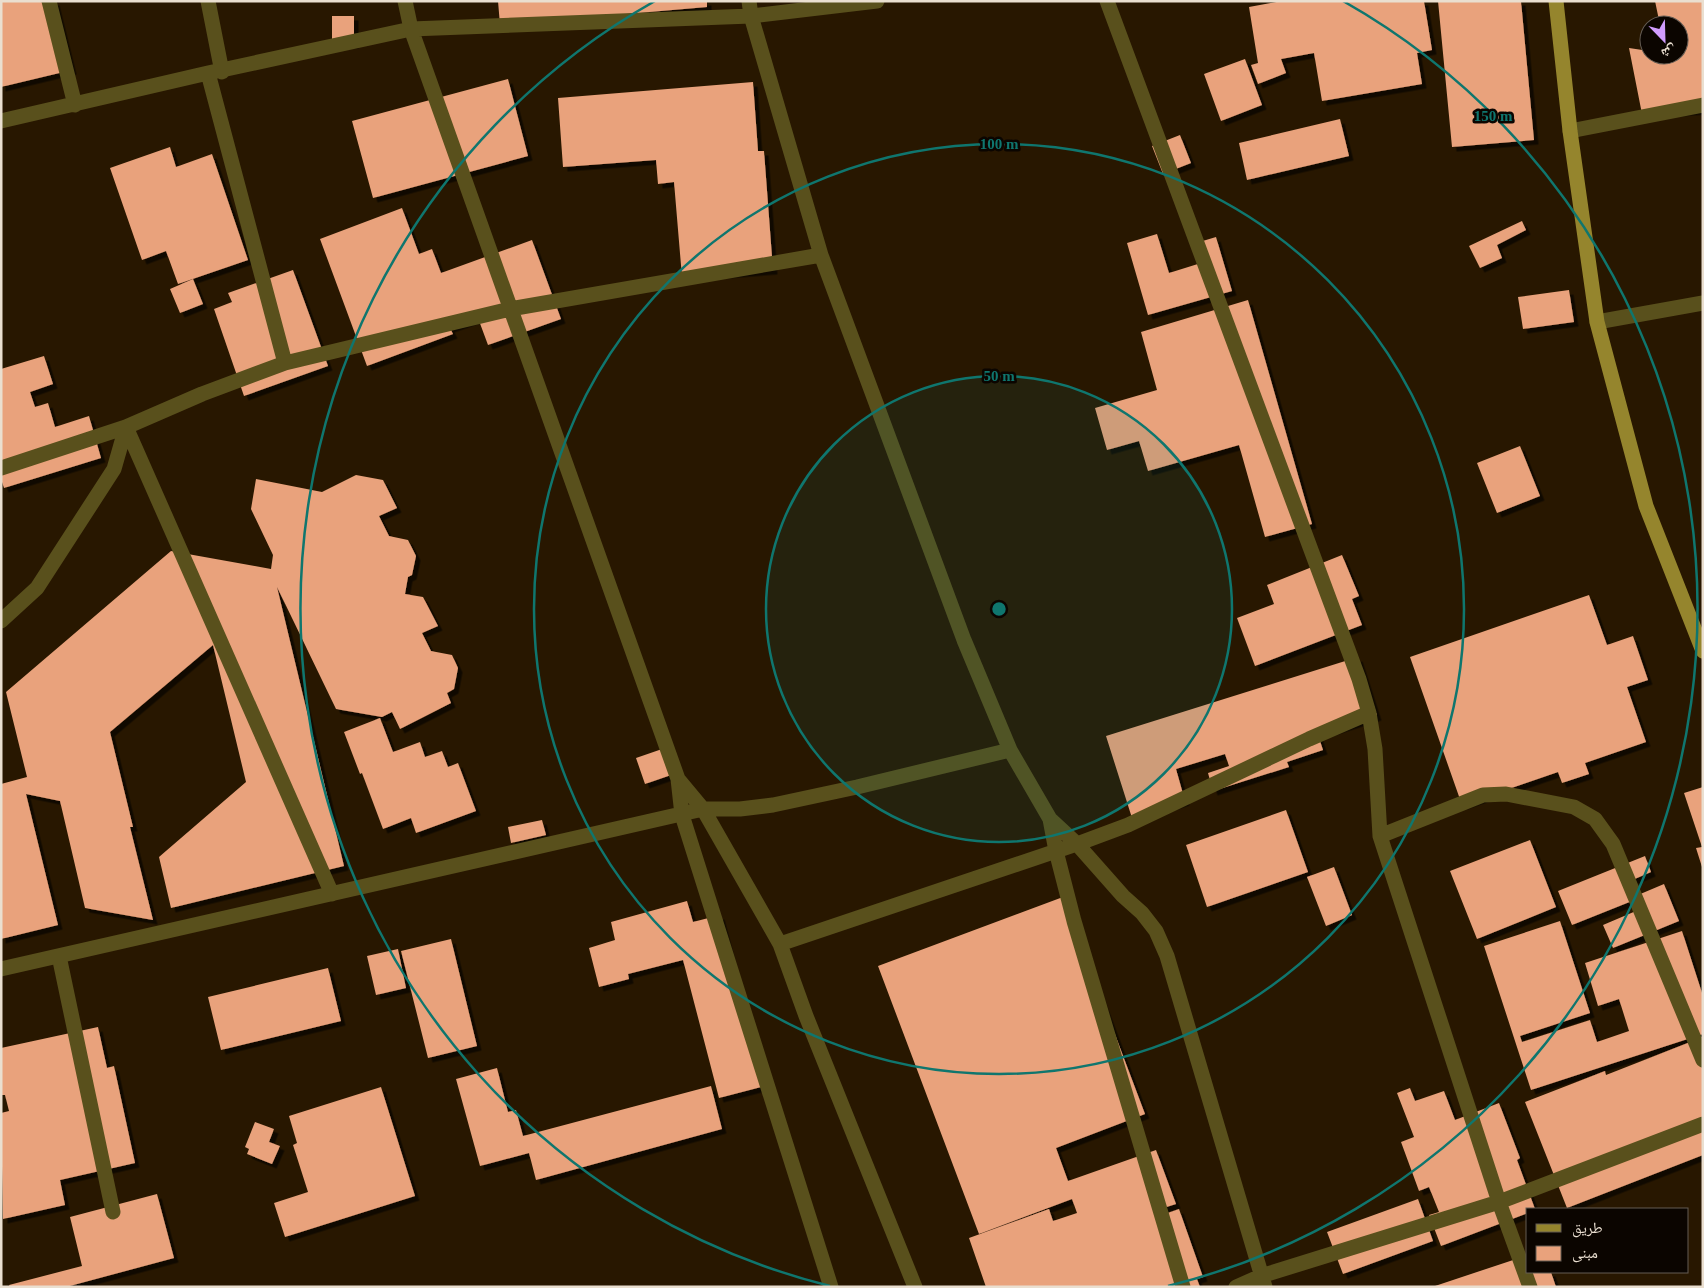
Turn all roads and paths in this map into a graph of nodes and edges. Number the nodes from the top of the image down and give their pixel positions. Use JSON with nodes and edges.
{"nodes":[{"id":1,"x":49,"y":1,"type":"edge"},
{"id":2,"x":208,"y":1,"type":"edge"},
{"id":3,"x":405,"y":1,"type":"edge"},
{"id":4,"x":876,"y":1,"type":"edge"},
{"id":5,"x":1107,"y":1,"type":"edge"},
{"id":6,"x":1556,"y":1,"type":"edge"},
{"id":7,"x":750,"y":8,"type":"edge"},
{"id":8,"x":411,"y":29,"type":"junction"},
{"id":9,"x":215,"y":72,"type":"junction"},
{"id":10,"x":74,"y":105,"type":"junction"},
{"id":11,"x":1703,"y":105,"type":"edge"},
{"id":12,"x":1,"y":122,"type":"edge"},
{"id":13,"x":1570,"y":131,"type":"junction"},
{"id":14,"x":821,"y":255,"type":"junction"},
{"id":15,"x":1703,"y":303,"type":"edge"},
{"id":16,"x":510,"y":309,"type":"junction"},
{"id":17,"x":1597,"y":322,"type":"junction"},
{"id":18,"x":285,"y":363,"type":"junction"},
{"id":19,"x":126,"y":428,"type":"junction"},
{"id":20,"x":1,"y":468,"type":"edge"},
{"id":21,"x":1,"y":621,"type":"edge"},
{"id":22,"x":1703,"y":651,"type":"edge"},
{"id":23,"x":1370,"y":714,"type":"junction"},
{"id":24,"x":1010,"y":750,"type":"junction"},
{"id":25,"x":678,"y":779,"type":"junction"},
{"id":26,"x":703,"y":809,"type":"junction"},
{"id":27,"x":682,"y":815,"type":"junction"},
{"id":28,"x":1050,"y":820,"type":"junction"},
{"id":29,"x":1380,"y":836,"type":"junction"},
{"id":30,"x":1077,"y":844,"type":"junction"},
{"id":31,"x":1056,"y":851,"type":"junction"},
{"id":32,"x":332,"y":894,"type":"junction"},
{"id":33,"x":780,"y":944,"type":"junction"},
{"id":34,"x":59,"y":956,"type":"junction"},
{"id":35,"x":1,"y":969,"type":"edge"},
{"id":36,"x":1703,"y":1060,"type":"edge"},
{"id":37,"x":1703,"y":1124,"type":"edge"},
{"id":38,"x":1499,"y":1202,"type":"junction"},
{"id":39,"x":113,"y":1212,"type":"dead end"},
{"id":40,"x":1263,"y":1281,"type":"edge"},
{"id":41,"x":831,"y":1287,"type":"edge"},
{"id":42,"x":915,"y":1287,"type":"edge"},
{"id":43,"x":1183,"y":1287,"type":"edge"},
{"id":44,"x":1236,"y":1287,"type":"edge"},
{"id":45,"x":1530,"y":1287,"type":"edge"}],
"edges":[{"from":1,"to":10,"type":"street"},
{"from":2,"to":9,"type":"street"},
{"from":3,"to":8,"type":"street"},
{"from":4,"to":7,"type":"street"},
{"from":5,"to":23,"type":"street"},
{"from":6,"to":13,"type":"main road"},
{"from":7,"to":8,"type":"street"},
{"from":7,"to":14,"type":"street"},
{"from":8,"to":9,"type":"street"},
{"from":8,"to":16,"type":"street"},
{"from":9,"to":10,"type":"street"},
{"from":9,"to":18,"type":"street"},
{"from":10,"to":12,"type":"street"},
{"from":11,"to":13,"type":"street"},
{"from":13,"to":17,"type":"main road"},
{"from":14,"to":16,"type":"street"},
{"from":14,"to":24,"type":"street"},
{"from":15,"to":17,"type":"street"},
{"from":16,"to":18,"type":"street"},
{"from":16,"to":25,"type":"street"},
{"from":17,"to":22,"type":"main road"},
{"from":18,"to":19,"type":"street"},
{"from":19,"to":20,"type":"street"},
{"from":19,"to":21,"type":"street"},
{"from":19,"to":32,"type":"street"},
{"from":23,"to":29,"type":"street"},
{"from":23,"to":30,"type":"street"},
{"from":24,"to":26,"type":"street"},
{"from":24,"to":28,"type":"street"},
{"from":25,"to":26,"type":"street"},
{"from":25,"to":27,"type":"street"},
{"from":26,"to":27,"type":"street"},
{"from":26,"to":33,"type":"street"},
{"from":27,"to":32,"type":"street"},
{"from":27,"to":41,"type":"street"},
{"from":28,"to":30,"type":"street"},
{"from":28,"to":31,"type":"street"},
{"from":29,"to":36,"type":"street"},
{"from":29,"to":38,"type":"street"},
{"from":30,"to":31,"type":"street"},
{"from":30,"to":40,"type":"street"},
{"from":31,"to":33,"type":"street"},
{"from":31,"to":43,"type":"street"},
{"from":32,"to":34,"type":"street"},
{"from":33,"to":42,"type":"street"},
{"from":34,"to":35,"type":"street"},
{"from":34,"to":39,"type":"street"},
{"from":37,"to":38,"type":"street"},
{"from":38,"to":40,"type":"street"},
{"from":38,"to":45,"type":"street"},
{"from":40,"to":44,"type":"street"}]}
